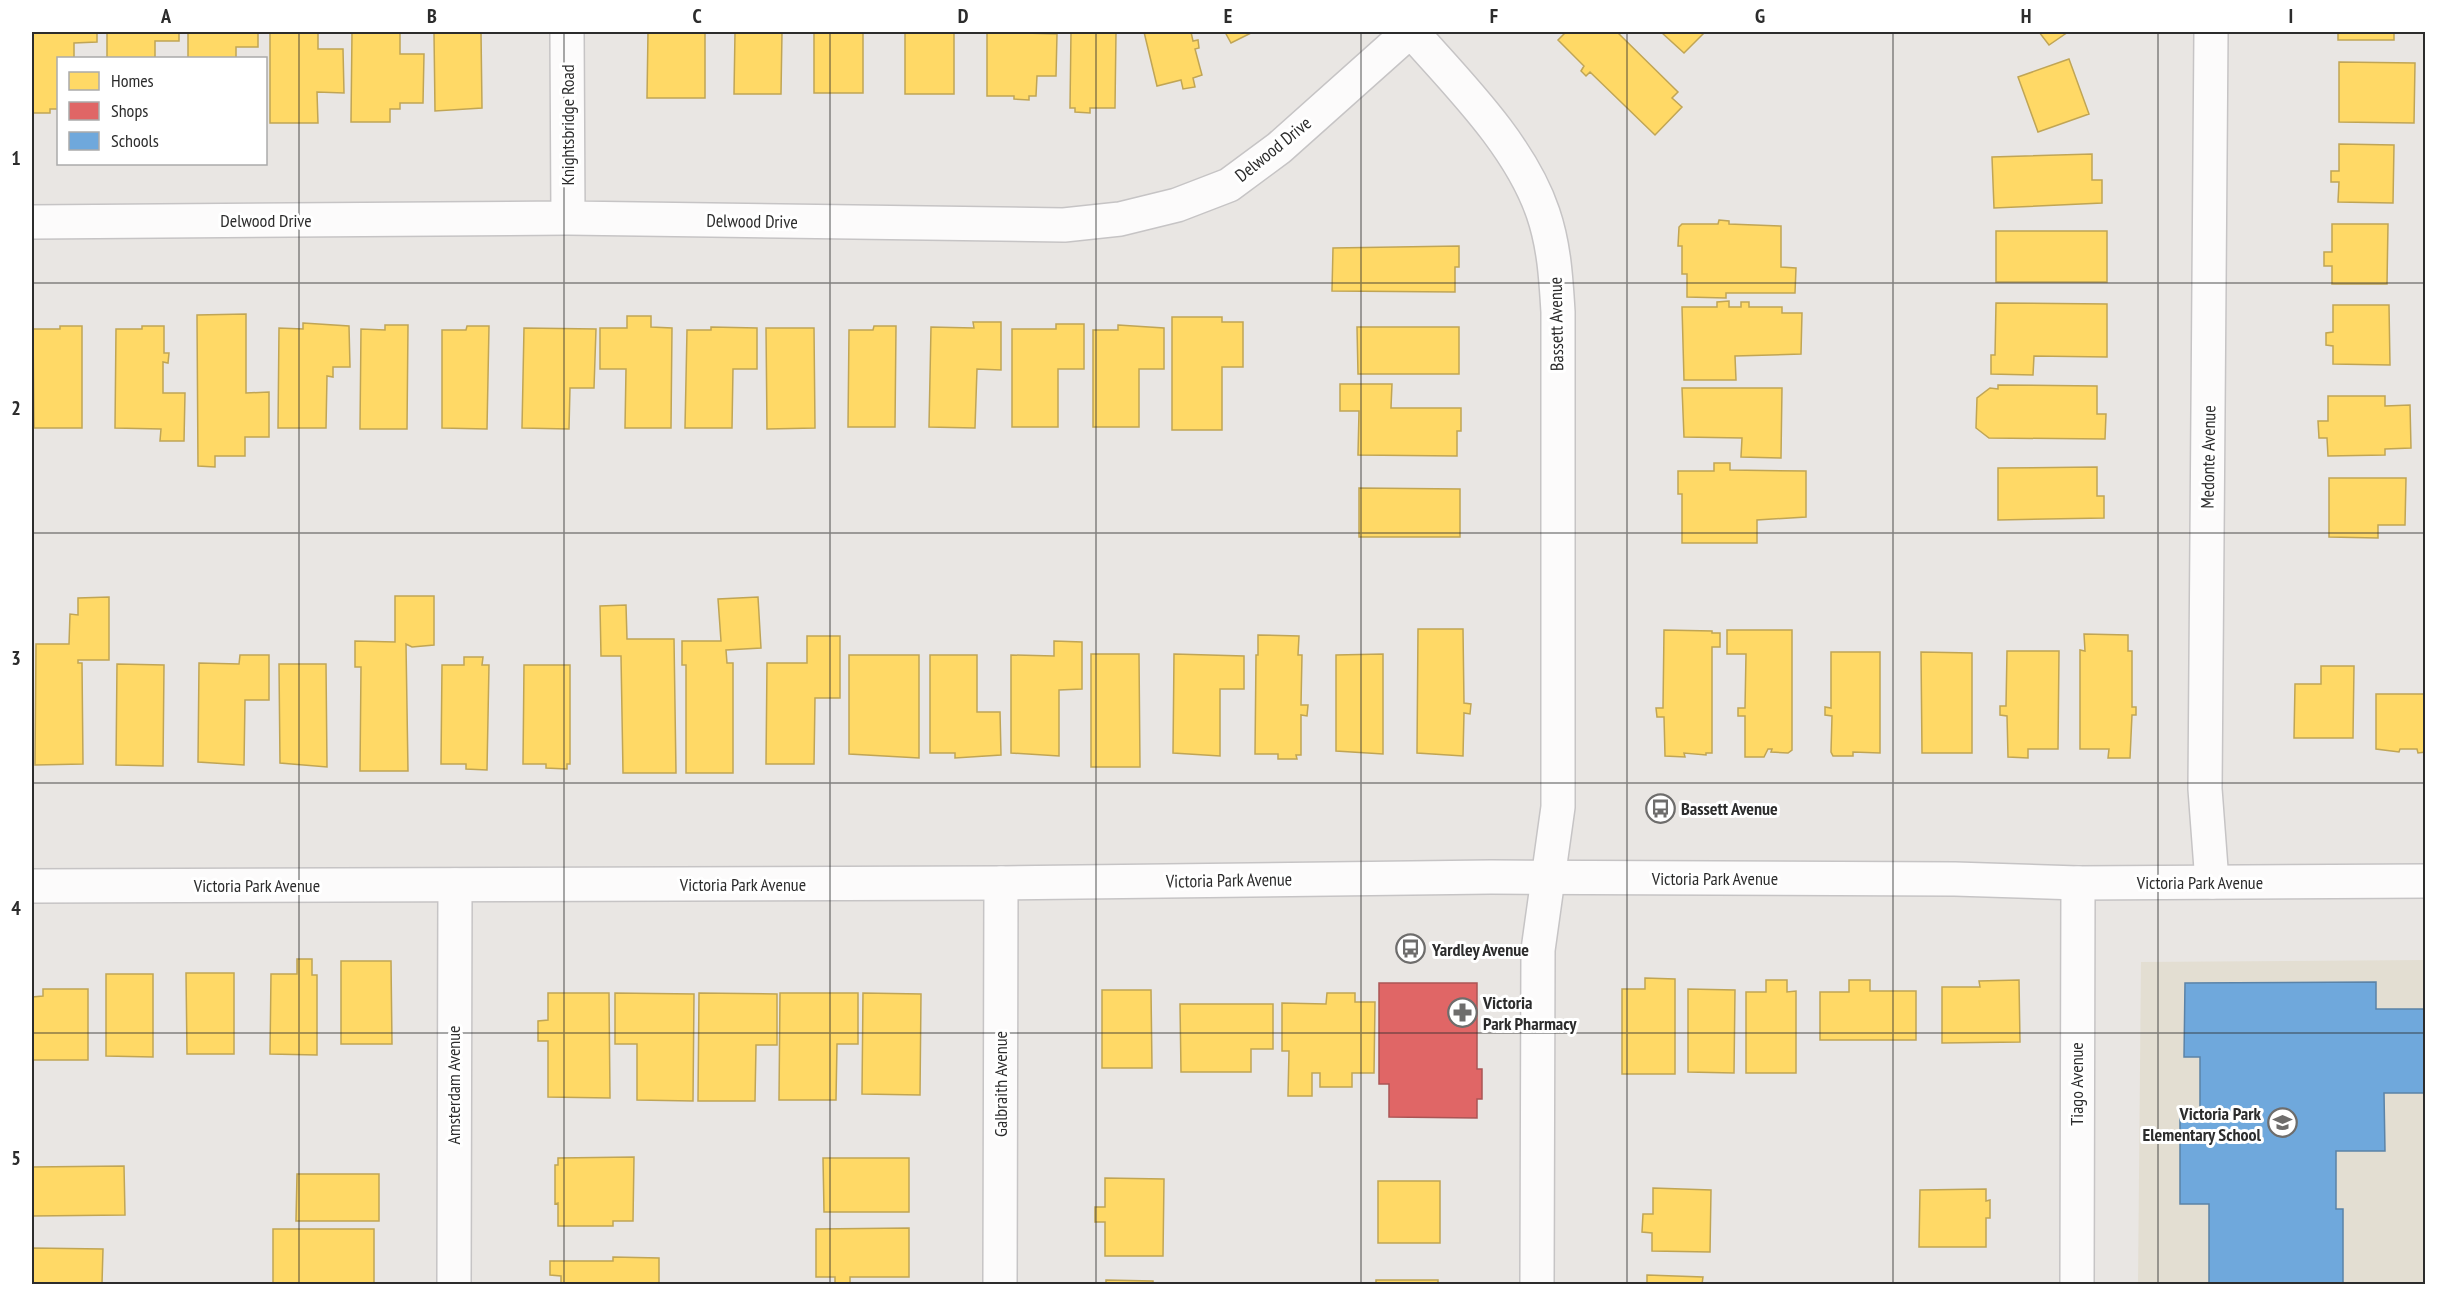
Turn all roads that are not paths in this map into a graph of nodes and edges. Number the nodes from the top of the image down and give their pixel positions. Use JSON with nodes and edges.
{"nodes":[{"id":1,"x":567,"y":32,"type":"edge"},
{"id":2,"x":1411,"y":32,"type":"edge"},
{"id":3,"x":2211,"y":32,"type":"edge"},
{"id":4,"x":568,"y":218,"type":"junction"},
{"id":5,"x":32,"y":222,"type":"edge"},
{"id":6,"x":1548,"y":877,"type":"junction"},
{"id":7,"x":2426,"y":881,"type":"edge"},
{"id":8,"x":2212,"y":882,"type":"junction"},
{"id":9,"x":1001,"y":883,"type":"junction"},
{"id":10,"x":2078,"y":883,"type":"junction"},
{"id":11,"x":455,"y":885,"type":"junction"},
{"id":12,"x":32,"y":886,"type":"edge"},
{"id":13,"x":454,"y":1284,"type":"edge"},
{"id":14,"x":1000,"y":1284,"type":"edge"},
{"id":15,"x":1537,"y":1284,"type":"edge"},
{"id":16,"x":2077,"y":1284,"type":"edge"}],
"edges":[{"from":1,"to":4,"type":"street","name":"Knightsbridge Road"},
{"from":2,"to":4,"type":"street","name":"Delwood Drive"},
{"from":2,"to":6,"type":"street","name":"Bassett Avenue"},
{"from":3,"to":8,"type":"street","name":"Medonte Avenue"},
{"from":4,"to":5,"type":"street","name":"Delwood Drive"},
{"from":6,"to":9,"type":"street","name":"Victoria Park Avenue"},
{"from":6,"to":10,"type":"street","name":"Victoria Park Avenue"},
{"from":6,"to":15,"type":"street"},
{"from":7,"to":8,"type":"street","name":"Victoria Park Avenue"},
{"from":8,"to":10,"type":"street","name":"Victoria Park Avenue"},
{"from":9,"to":11,"type":"street","name":"Victoria Park Avenue"},
{"from":9,"to":14,"type":"street","name":"Galbraith Avenue"},
{"from":10,"to":16,"type":"street","name":"Tiago Avenue"},
{"from":11,"to":12,"type":"street","name":"Victoria Park Avenue"},
{"from":11,"to":13,"type":"street","name":"Amsterdam Avenue"}]}
